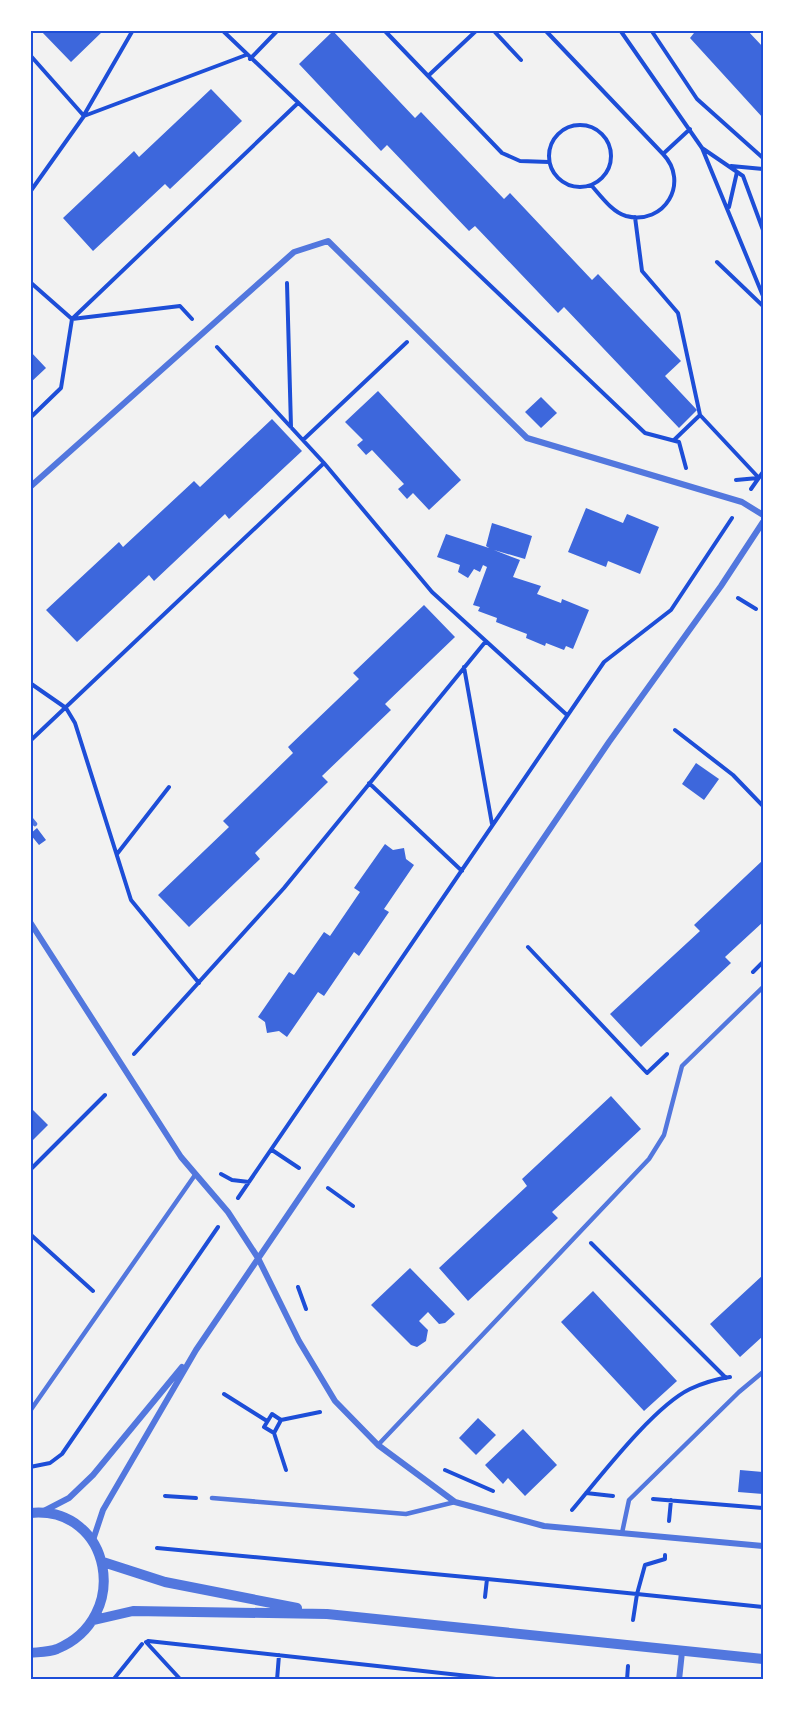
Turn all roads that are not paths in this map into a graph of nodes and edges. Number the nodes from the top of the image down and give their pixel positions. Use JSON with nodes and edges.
{"nodes":[{"id":1,"x":30,"y":487,"type":"edge"},
{"id":2,"x":763,"y":515,"type":"edge"},
{"id":3,"x":763,"y":522,"type":"edge"},
{"id":4,"x":30,"y":818,"type":"edge"},
{"id":5,"x":35,"y":824,"type":"dead end"},
{"id":6,"x":30,"y":922,"type":"edge"},
{"id":7,"x":763,"y":987,"type":"edge"},
{"id":8,"x":195,"y":1175,"type":"junction"},
{"id":9,"x":258,"y":1258,"type":"junction"},
{"id":10,"x":196,"y":1350,"type":"junction"},
{"id":11,"x":763,"y":1372,"type":"edge"},
{"id":12,"x":30,"y":1411,"type":"edge"},
{"id":13,"x":378,"y":1445,"type":"junction"},
{"id":14,"x":212,"y":1498,"type":"road end"},
{"id":15,"x":455,"y":1503,"type":"junction"},
{"id":16,"x":42,"y":1512,"type":"junction"},
{"id":17,"x":30,"y":1513,"type":"edge"},
{"id":18,"x":622,"y":1533,"type":"junction"},
{"id":19,"x":93,"y":1540,"type":"junction"},
{"id":20,"x":763,"y":1546,"type":"edge"},
{"id":21,"x":103,"y":1562,"type":"junction"},
{"id":22,"x":327,"y":1614,"type":"junction"},
{"id":23,"x":94,"y":1620,"type":"junction"},
{"id":24,"x":682,"y":1652,"type":"junction"},
{"id":25,"x":30,"y":1653,"type":"edge"},
{"id":26,"x":763,"y":1659,"type":"edge"},
{"id":27,"x":679,"y":1680,"type":"edge"}],
"edges":[{"from":1,"to":2,"type":"street"},
{"from":3,"to":9,"type":"street"},
{"from":4,"to":5,"type":"lane"},
{"from":6,"to":8,"type":"street"},
{"from":7,"to":13,"type":"lane"},
{"from":8,"to":9,"type":"street"},
{"from":8,"to":12,"type":"lane"},
{"from":9,"to":10,"type":"street"},
{"from":9,"to":13,"type":"street"},
{"from":10,"to":16,"type":"street"},
{"from":10,"to":19,"type":"street"},
{"from":11,"to":18,"type":"lane"},
{"from":13,"to":15,"type":"street"},
{"from":14,"to":15,"type":"lane"},
{"from":15,"to":18,"type":"street"},
{"from":16,"to":17,"type":"street"},
{"from":16,"to":19,"type":"street"},
{"from":18,"to":20,"type":"street"},
{"from":19,"to":21,"type":"street"},
{"from":21,"to":22,"type":"street"},
{"from":21,"to":23,"type":"street"},
{"from":22,"to":23,"type":"street"},
{"from":22,"to":24,"type":"street"},
{"from":23,"to":25,"type":"street"},
{"from":24,"to":26,"type":"street"},
{"from":24,"to":27,"type":"street"}]}
